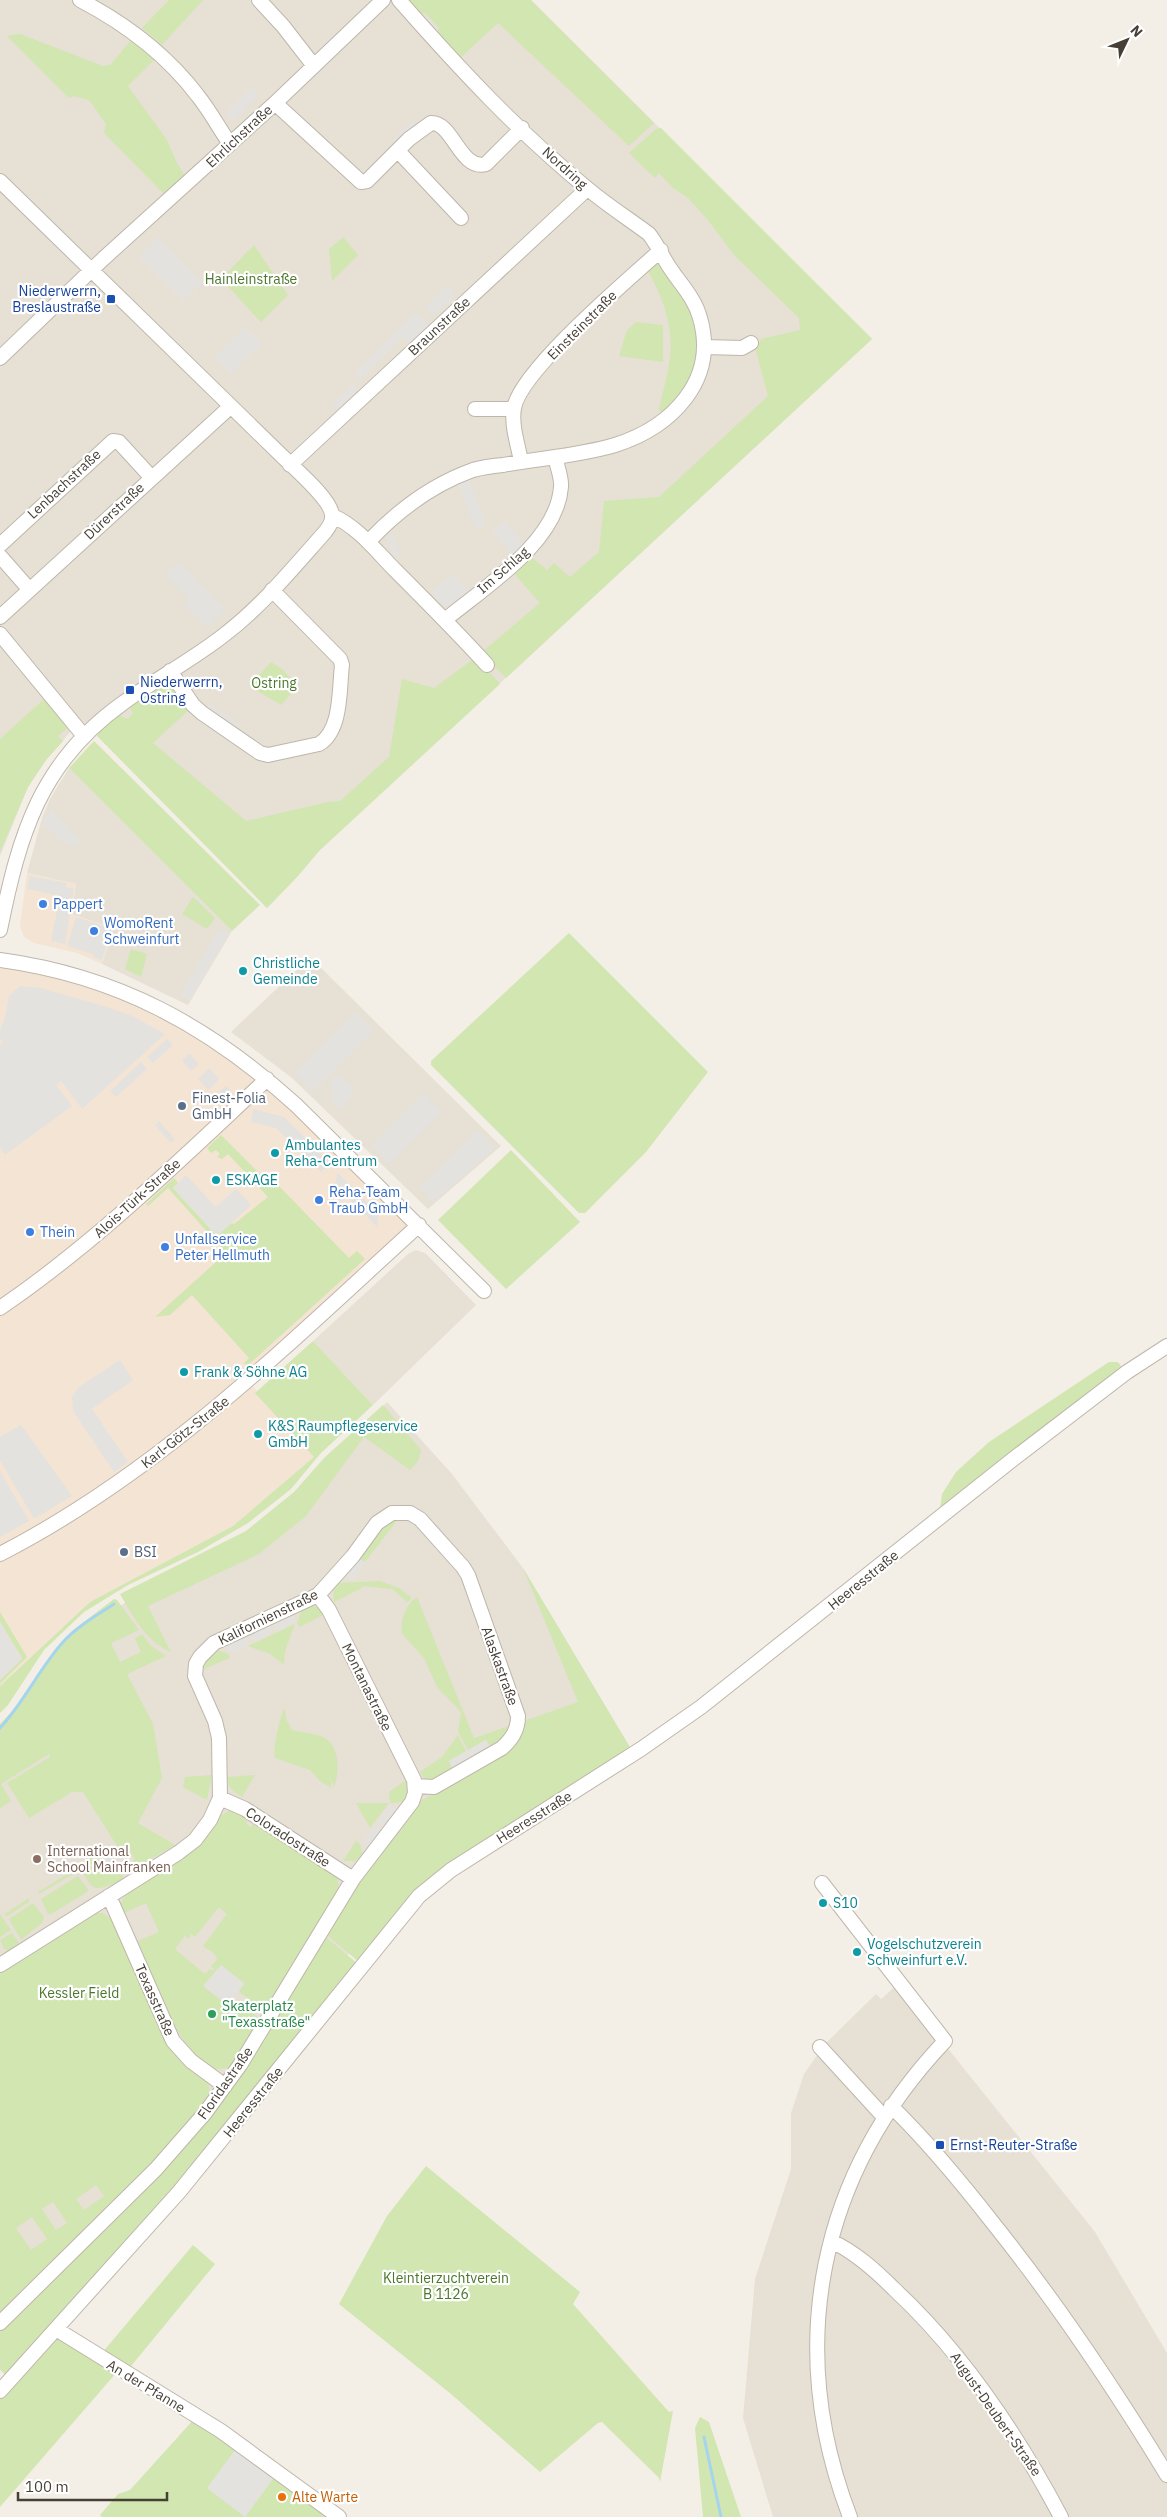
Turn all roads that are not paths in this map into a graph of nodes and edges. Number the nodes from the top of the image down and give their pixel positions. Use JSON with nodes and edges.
{"nodes":[{"id":1,"x":80,"y":0,"type":"edge"},
{"id":2,"x":259,"y":0,"type":"edge"},
{"id":3,"x":383,"y":0,"type":"edge"},
{"id":4,"x":399,"y":0,"type":"edge"},
{"id":5,"x":314,"y":66,"type":"junction"},
{"id":6,"x":275,"y":103,"type":"junction"},
{"id":7,"x":522,"y":128,"type":"junction"},
{"id":8,"x":230,"y":144,"type":"junction"},
{"id":9,"x":398,"y":151,"type":"junction"},
{"id":10,"x":0,"y":181,"type":"edge"},
{"id":11,"x":587,"y":188,"type":"junction"},
{"id":12,"x":461,"y":218,"type":"dead end"},
{"id":13,"x":661,"y":250,"type":"junction"},
{"id":14,"x":92,"y":270,"type":"junction"},
{"id":15,"x":751,"y":343,"type":"dead end"},
{"id":16,"x":705,"y":347,"type":"junction"},
{"id":17,"x":0,"y":358,"type":"edge"},
{"id":18,"x":230,"y":407,"type":"junction"},
{"id":19,"x":474,"y":409,"type":"dead end"},
{"id":20,"x":514,"y":409,"type":"junction"},
{"id":21,"x":555,"y":457,"type":"junction"},
{"id":22,"x":521,"y":461,"type":"junction"},
{"id":23,"x":290,"y":465,"type":"junction"},
{"id":24,"x":151,"y":477,"type":"junction"},
{"id":25,"x":333,"y":516,"type":"junction"},
{"id":26,"x":368,"y":542,"type":"junction"},
{"id":27,"x":0,"y":545,"type":"edge"},
{"id":28,"x":0,"y":556,"type":"edge"},
{"id":29,"x":29,"y":589,"type":"junction"},
{"id":30,"x":272,"y":590,"type":"junction"},
{"id":31,"x":0,"y":617,"type":"edge"},
{"id":32,"x":446,"y":619,"type":"junction"},
{"id":33,"x":0,"y":634,"type":"edge"},
{"id":34,"x":487,"y":665,"type":"dead end"},
{"id":35,"x":170,"y":671,"type":"junction"},
{"id":36,"x":84,"y":736,"type":"junction"},
{"id":37,"x":0,"y":930,"type":"edge"},
{"id":38,"x":0,"y":960,"type":"edge"},
{"id":39,"x":267,"y":1079,"type":"junction"},
{"id":40,"x":419,"y":1225,"type":"junction"},
{"id":41,"x":484,"y":1291,"type":"dead end"},
{"id":42,"x":0,"y":1308,"type":"edge"},
{"id":43,"x":1167,"y":1346,"type":"edge"},
{"id":44,"x":404,"y":1512,"type":"joint"},
{"id":45,"x":0,"y":1554,"type":"edge"},
{"id":46,"x":318,"y":1595,"type":"junction"},
{"id":47,"x":414,"y":1783,"type":"junction"},
{"id":48,"x":220,"y":1798,"type":"junction"},
{"id":49,"x":353,"y":1879,"type":"junction"},
{"id":50,"x":822,"y":1883,"type":"dead end"},
{"id":51,"x":109,"y":1896,"type":"junction"},
{"id":52,"x":0,"y":1966,"type":"edge"},
{"id":53,"x":820,"y":2047,"type":"dead end"},
{"id":54,"x":225,"y":2086,"type":"junction"},
{"id":55,"x":887,"y":2112,"type":"junction"},
{"id":56,"x":830,"y":2241,"type":"junction"},
{"id":57,"x":0,"y":2323,"type":"edge"},
{"id":58,"x":56,"y":2329,"type":"junction"},
{"id":59,"x":0,"y":2391,"type":"edge"},
{"id":60,"x":1167,"y":2475,"type":"edge"},
{"id":61,"x":339,"y":2517,"type":"edge"},
{"id":62,"x":850,"y":2517,"type":"edge"},
{"id":63,"x":1061,"y":2517,"type":"edge"}],
"edges":[{"from":1,"to":8,"type":"street"},
{"from":2,"to":5,"type":"street"},
{"from":3,"to":5,"type":"street","name":"Ehrlichstraße"},
{"from":4,"to":7,"type":"street","name":"Nordring"},
{"from":5,"to":6,"type":"street","name":"Ehrlichstraße"},
{"from":6,"to":8,"type":"street","name":"Ehrlichstraße"},
{"from":6,"to":9,"type":"street"},
{"from":7,"to":9,"type":"street"},
{"from":7,"to":11,"type":"street","name":"Nordring"},
{"from":8,"to":14,"type":"street","name":"Ehrlichstraße"},
{"from":9,"to":12,"type":"street"},
{"from":10,"to":14,"type":"street"},
{"from":11,"to":13,"type":"street","name":"Nordring"},
{"from":11,"to":23,"type":"street","name":"Braunstraße"},
{"from":13,"to":16,"type":"street","name":"Nordring"},
{"from":13,"to":20,"type":"street","name":"Einsteinstraße"},
{"from":14,"to":17,"type":"street","name":"Ehrlichstraße"},
{"from":14,"to":18,"type":"street"},
{"from":15,"to":16,"type":"street"},
{"from":16,"to":21,"type":"street","name":"Nordring"},
{"from":18,"to":23,"type":"street"},
{"from":18,"to":24,"type":"street","name":"Dürerstraße"},
{"from":19,"to":20,"type":"street"},
{"from":20,"to":22,"type":"street"},
{"from":21,"to":22,"type":"street","name":"Nordring"},
{"from":21,"to":32,"type":"street","name":"Im Schlag"},
{"from":22,"to":26,"type":"street","name":"Nordring"},
{"from":23,"to":25,"type":"street"},
{"from":24,"to":27,"type":"street","name":"Lenbachstraße"},
{"from":24,"to":29,"type":"street","name":"Dürerstraße"},
{"from":25,"to":26,"type":"street"},
{"from":25,"to":30,"type":"street"},
{"from":26,"to":32,"type":"street"},
{"from":28,"to":29,"type":"street"},
{"from":29,"to":31,"type":"street","name":"Dürerstraße"},
{"from":30,"to":35,"type":"street"},
{"from":30,"to":35,"type":"street"},
{"from":32,"to":34,"type":"street"},
{"from":33,"to":36,"type":"street"},
{"from":35,"to":36,"type":"street"},
{"from":36,"to":37,"type":"street"},
{"from":38,"to":39,"type":"street"},
{"from":39,"to":40,"type":"street"},
{"from":39,"to":42,"type":"street","name":"Alois-Türk-Straße"},
{"from":40,"to":41,"type":"street"},
{"from":40,"to":45,"type":"street","name":"Karl-Götz-Straße"},
{"from":43,"to":58,"type":"street","name":"Heeresstraße"},
{"from":44,"to":46,"type":"street","name":"Kalifornienstraße"},
{"from":44,"to":47,"type":"street","name":"Alaskastraße"},
{"from":46,"to":47,"type":"street","name":"Montanastraße"},
{"from":46,"to":48,"type":"street","name":"Kalifornienstraße"},
{"from":47,"to":49,"type":"street","name":"Floridastraße"},
{"from":48,"to":49,"type":"street","name":"Coloradostraße"},
{"from":48,"to":51,"type":"street","name":"Kalifornienstraße"},
{"from":49,"to":54,"type":"street","name":"Floridastraße"},
{"from":50,"to":55,"type":"street"},
{"from":51,"to":52,"type":"street","name":"Kalifornienstraße"},
{"from":51,"to":54,"type":"street","name":"Texasstraße"},
{"from":53,"to":55,"type":"street"},
{"from":54,"to":57,"type":"street","name":"Floridastraße"},
{"from":55,"to":56,"type":"street"},
{"from":55,"to":60,"type":"street"},
{"from":56,"to":62,"type":"street"},
{"from":56,"to":63,"type":"street","name":"August-Deubert-Straße"},
{"from":58,"to":59,"type":"street","name":"Heeresstraße"},
{"from":58,"to":61,"type":"street","name":"An der Pfanne"}]}
